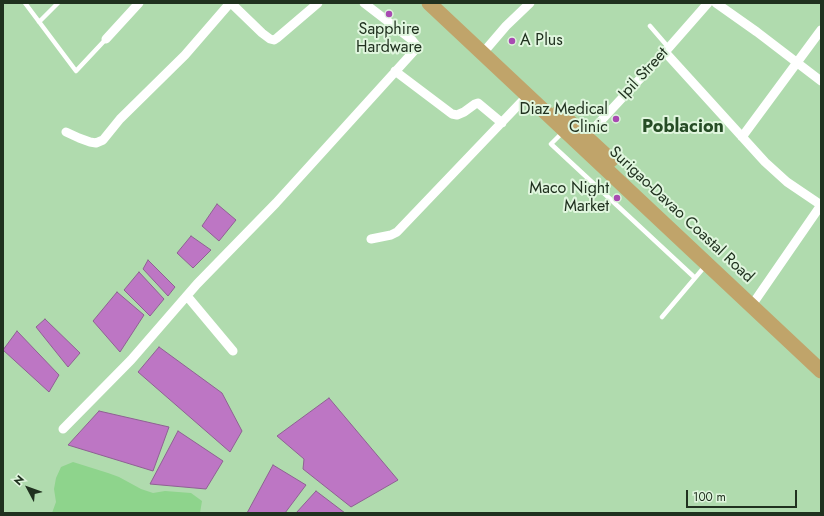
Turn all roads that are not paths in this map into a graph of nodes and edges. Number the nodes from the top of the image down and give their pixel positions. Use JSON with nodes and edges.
{"nodes":[{"id":1,"x":25,"y":3,"type":"edge"},
{"id":2,"x":58,"y":3,"type":"edge"},
{"id":3,"x":139,"y":3,"type":"edge"},
{"id":4,"x":231,"y":3,"type":"edge"},
{"id":5,"x":318,"y":3,"type":"edge"},
{"id":6,"x":364,"y":3,"type":"edge"},
{"id":7,"x":429,"y":3,"type":"edge"},
{"id":8,"x":442,"y":3,"type":"edge"},
{"id":9,"x":530,"y":3,"type":"edge"},
{"id":10,"x":708,"y":3,"type":"edge"},
{"id":11,"x":716,"y":3,"type":"edge"},
{"id":12,"x":39,"y":22,"type":"junction"},
{"id":13,"x":650,"y":26,"type":"dead end"},
{"id":14,"x":821,"y":30,"type":"edge"},
{"id":15,"x":106,"y":39,"type":"joint"},
{"id":16,"x":485,"y":50,"type":"junction"},
{"id":17,"x":667,"y":50,"type":"junction"},
{"id":18,"x":797,"y":63,"type":"junction"},
{"id":19,"x":395,"y":71,"type":"junction"},
{"id":20,"x":821,"y":81,"type":"edge"},
{"id":21,"x":527,"y":96,"type":"junction"},
{"id":22,"x":502,"y":123,"type":"junction"},
{"id":23,"x":564,"y":130,"type":"junction"},
{"id":24,"x":66,"y":132,"type":"dead end"},
{"id":25,"x":742,"y":137,"type":"junction"},
{"id":26,"x":583,"y":140,"type":"junction"},
{"id":27,"x":821,"y":205,"type":"edge"},
{"id":28,"x":371,"y":239,"type":"dead end"},
{"id":29,"x":707,"y":263,"type":"junction"},
{"id":30,"x":694,"y":278,"type":"junction"},
{"id":31,"x":186,"y":296,"type":"junction"},
{"id":32,"x":754,"y":302,"type":"junction"},
{"id":33,"x":662,"y":317,"type":"dead end"},
{"id":34,"x":233,"y":351,"type":"dead end"},
{"id":35,"x":821,"y":358,"type":"edge"},
{"id":36,"x":821,"y":371,"type":"edge"},
{"id":37,"x":62,"y":429,"type":"dead end"}],
"edges":[{"from":1,"to":12,"type":"lane"},
{"from":2,"to":12,"type":"lane"},
{"from":3,"to":15,"type":"street"},
{"from":4,"to":5,"type":"street"},
{"from":4,"to":24,"type":"street"},
{"from":6,"to":19,"type":"street"},
{"from":7,"to":16,"type":"highway","name":"Surigao-Davao Coastal Road"},
{"from":8,"to":16,"type":"highway","name":"Surigao-Davao Coastal Road"},
{"from":9,"to":16,"type":"street"},
{"from":10,"to":17,"type":"street","name":"Ipil Street"},
{"from":11,"to":18,"type":"street"},
{"from":12,"to":15,"type":"lane"},
{"from":13,"to":17,"type":"lane"},
{"from":14,"to":18,"type":"street"},
{"from":16,"to":21,"type":"highway","name":"Surigao-Davao Coastal Road"},
{"from":16,"to":26,"type":"highway","name":"Surigao-Davao Coastal Road"},
{"from":17,"to":25,"type":"street"},
{"from":17,"to":26,"type":"street","name":"Ipil Street"},
{"from":18,"to":20,"type":"street"},
{"from":18,"to":25,"type":"street"},
{"from":19,"to":22,"type":"street"},
{"from":19,"to":31,"type":"street"},
{"from":21,"to":22,"type":"street"},
{"from":21,"to":23,"type":"highway","name":"Surigao-Davao Coastal Road"},
{"from":22,"to":28,"type":"street"},
{"from":23,"to":26,"type":"highway","name":"Surigao-Davao Coastal Road"},
{"from":23,"to":30,"type":"lane"},
{"from":25,"to":27,"type":"street"},
{"from":26,"to":29,"type":"highway","name":"Surigao-Davao Coastal Road"},
{"from":26,"to":32,"type":"highway","name":"Surigao-Davao Coastal Road"},
{"from":27,"to":32,"type":"street"},
{"from":29,"to":30,"type":"lane"},
{"from":29,"to":32,"type":"highway","name":"Surigao-Davao Coastal Road"},
{"from":30,"to":33,"type":"lane"},
{"from":31,"to":34,"type":"street"},
{"from":31,"to":37,"type":"street"},
{"from":32,"to":35,"type":"highway","name":"Surigao-Davao Coastal Road"},
{"from":32,"to":36,"type":"highway","name":"Surigao-Davao Coastal Road"}]}
